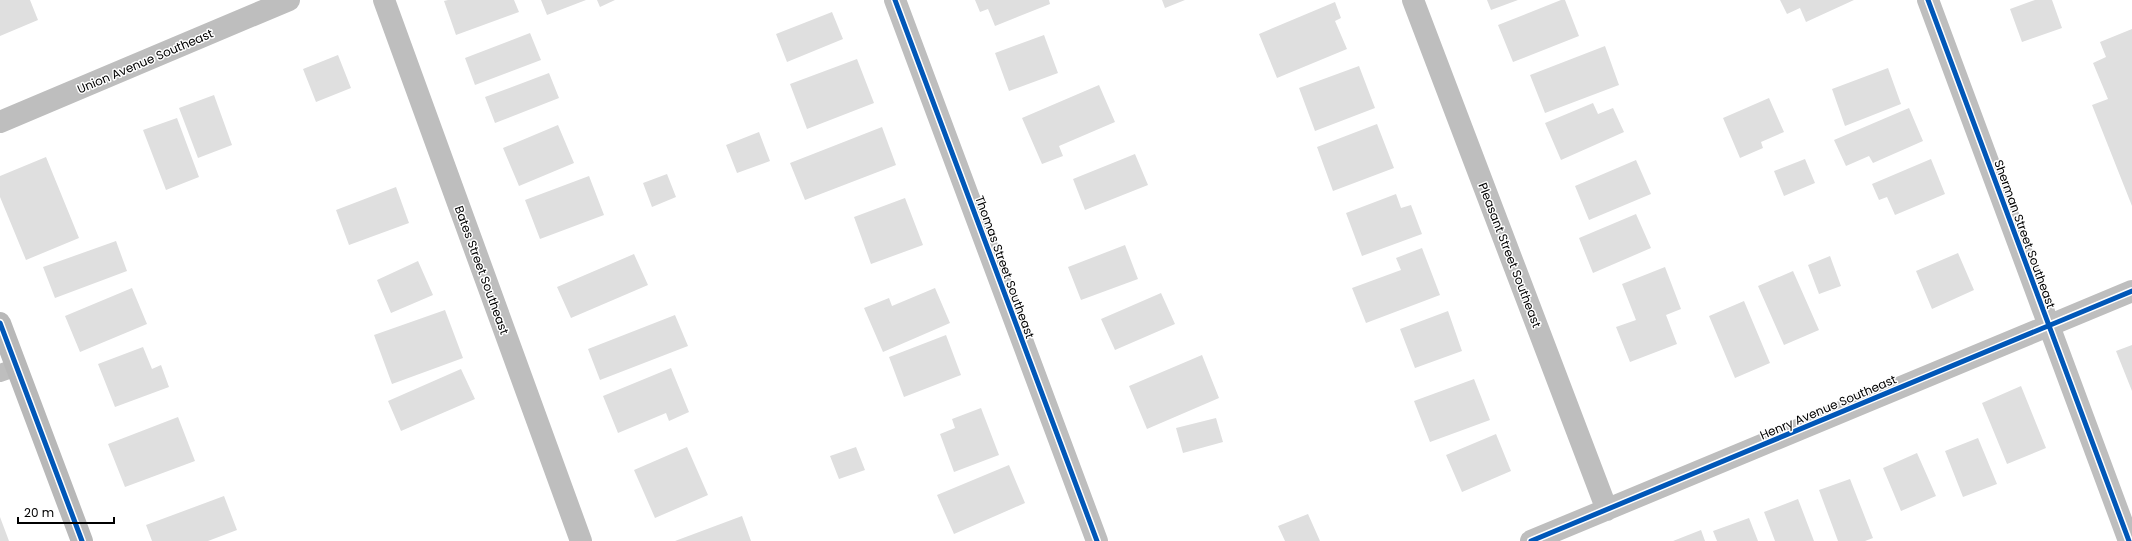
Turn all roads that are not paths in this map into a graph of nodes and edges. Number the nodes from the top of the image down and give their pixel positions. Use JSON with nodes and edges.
{"nodes":[{"id":1,"x":290,"y":0,"type":"edge"},
{"id":2,"x":384,"y":0,"type":"edge"},
{"id":3,"x":895,"y":0,"type":"edge"},
{"id":4,"x":1413,"y":0,"type":"edge"},
{"id":5,"x":1928,"y":0,"type":"edge"},
{"id":6,"x":0,"y":122,"type":"edge"},
{"id":7,"x":2132,"y":291,"type":"edge"},
{"id":8,"x":0,"y":323,"type":"edge"},
{"id":9,"x":2048,"y":325,"type":"junction"},
{"id":10,"x":8,"y":370,"type":"edge"},
{"id":11,"x":1607,"y":510,"type":"junction"},
{"id":12,"x":82,"y":541,"type":"edge"},
{"id":13,"x":581,"y":541,"type":"edge"},
{"id":14,"x":1097,"y":541,"type":"edge"},
{"id":15,"x":1531,"y":541,"type":"edge"},
{"id":16,"x":2129,"y":541,"type":"edge"}],
"edges":[{"from":1,"to":6,"type":"street","name":"Union Avenue Southeast"},
{"from":2,"to":13,"type":"street","name":"Bates Street Southeast"},
{"from":3,"to":14,"type":"street","name":"Thomas Street Southeast"},
{"from":4,"to":11,"type":"street","name":"Pleasant Street Southeast"},
{"from":5,"to":9,"type":"street","name":"Sherman Street Southeast"},
{"from":7,"to":9,"type":"street","name":"Henry Avenue Southeast"},
{"from":8,"to":10,"type":"main road"},
{"from":9,"to":11,"type":"street","name":"Henry Avenue Southeast"},
{"from":9,"to":16,"type":"street","name":"Sherman Street Southeast"},
{"from":10,"to":12,"type":"main road"},
{"from":11,"to":15,"type":"street","name":"Henry Avenue Southeast"}]}
